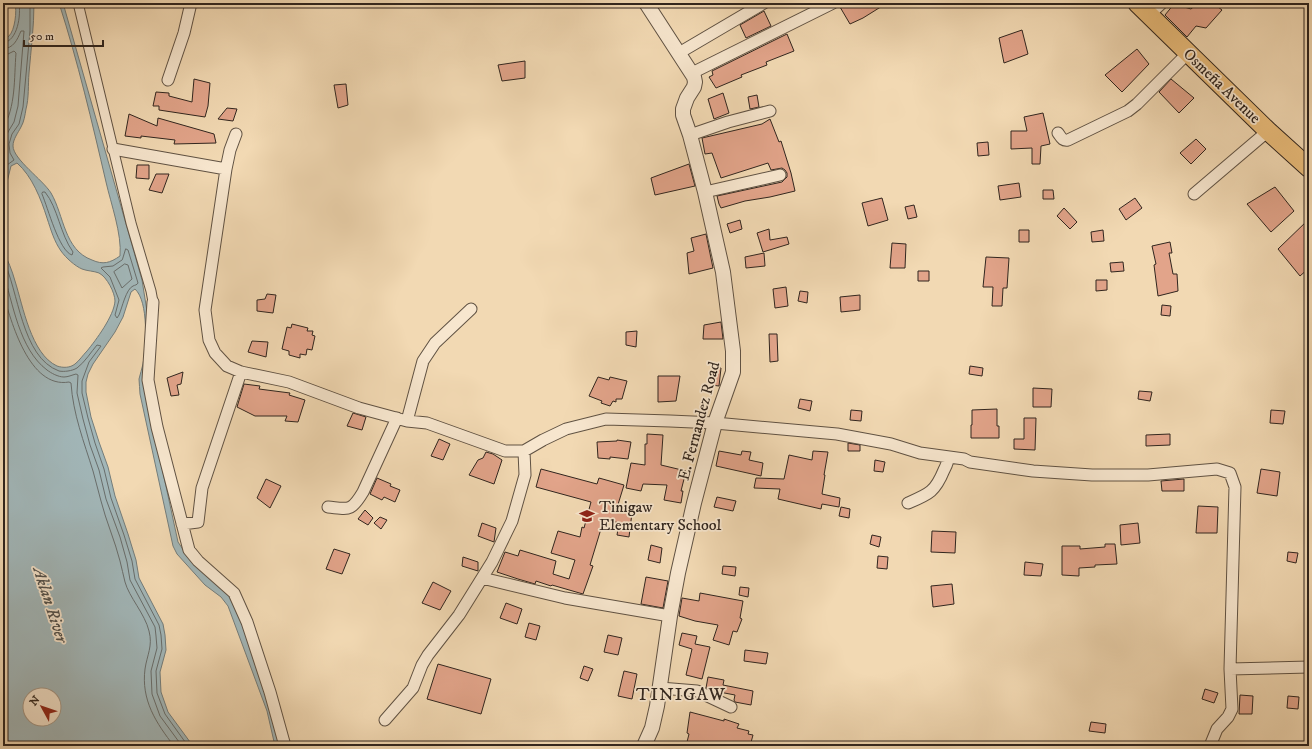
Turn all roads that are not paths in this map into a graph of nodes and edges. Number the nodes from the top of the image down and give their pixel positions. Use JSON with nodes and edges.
{"nodes":[{"id":1,"x":78,"y":3,"type":"edge"},
{"id":2,"x":191,"y":3,"type":"edge"},
{"id":3,"x":646,"y":3,"type":"edge"},
{"id":4,"x":764,"y":3,"type":"edge"},
{"id":5,"x":833,"y":3,"type":"edge"},
{"id":6,"x":1149,"y":7,"type":"edge"},
{"id":7,"x":679,"y":53,"type":"junction"},
{"id":8,"x":1188,"y":53,"type":"junction"},
{"id":9,"x":692,"y":73,"type":"junction"},
{"id":10,"x":168,"y":80,"type":"dead end"},
{"id":11,"x":770,"y":111,"type":"dead end"},
{"id":12,"x":1268,"y":131,"type":"junction"},
{"id":13,"x":1058,"y":133,"type":"dead end"},
{"id":14,"x":236,"y":134,"type":"dead end"},
{"id":15,"x":690,"y":135,"type":"junction"},
{"id":16,"x":113,"y":149,"type":"junction"},
{"id":17,"x":1309,"y":168,"type":"edge"},
{"id":18,"x":226,"y":169,"type":"junction"},
{"id":19,"x":780,"y":175,"type":"dead end"},
{"id":20,"x":705,"y":192,"type":"junction"},
{"id":21,"x":1194,"y":194,"type":"dead end"},
{"id":22,"x":153,"y":302,"type":"joint"},
{"id":23,"x":471,"y":309,"type":"dead end"},
{"id":24,"x":241,"y":372,"type":"junction"},
{"id":25,"x":402,"y":420,"type":"junction"},
{"id":26,"x":715,"y":423,"type":"junction"},
{"id":27,"x":524,"y":451,"type":"junction"},
{"id":28,"x":948,"y":458,"type":"junction"},
{"id":29,"x":908,"y":504,"type":"dead end"},
{"id":30,"x":328,"y":507,"type":"dead end"},
{"id":31,"x":182,"y":524,"type":"junction"},
{"id":32,"x":482,"y":578,"type":"junction"},
{"id":33,"x":670,"y":616,"type":"junction"},
{"id":34,"x":1309,"y":667,"type":"edge"},
{"id":35,"x":1230,"y":669,"type":"junction"},
{"id":36,"x":660,"y":688,"type":"junction"},
{"id":37,"x":731,"y":707,"type":"dead end"},
{"id":38,"x":385,"y":720,"type":"dead end"},
{"id":39,"x":285,"y":746,"type":"edge"},
{"id":40,"x":644,"y":746,"type":"edge"},
{"id":41,"x":1210,"y":746,"type":"edge"}],
"edges":[{"from":1,"to":16,"type":"street"},
{"from":2,"to":10,"type":"street"},
{"from":3,"to":7,"type":"street"},
{"from":4,"to":7,"type":"street"},
{"from":5,"to":9,"type":"street"},
{"from":6,"to":8,"type":"main road","name":"Osmeña Avenue"},
{"from":7,"to":9,"type":"street"},
{"from":8,"to":12,"type":"main road","name":"Osmeña Avenue"},
{"from":8,"to":13,"type":"street"},
{"from":9,"to":15,"type":"street","name":"E. Fernandez Road"},
{"from":11,"to":15,"type":"street"},
{"from":12,"to":17,"type":"main road","name":"Osmeña Avenue"},
{"from":12,"to":21,"type":"street"},
{"from":14,"to":18,"type":"street"},
{"from":15,"to":20,"type":"street","name":"E. Fernandez Road"},
{"from":16,"to":18,"type":"street"},
{"from":16,"to":22,"type":"street"},
{"from":18,"to":24,"type":"street"},
{"from":19,"to":20,"type":"street"},
{"from":20,"to":26,"type":"street","name":"E. Fernandez Road"},
{"from":22,"to":31,"type":"street"},
{"from":23,"to":25,"type":"street"},
{"from":24,"to":25,"type":"street"},
{"from":24,"to":31,"type":"street"},
{"from":25,"to":27,"type":"street"},
{"from":25,"to":30,"type":"street"},
{"from":26,"to":27,"type":"street"},
{"from":26,"to":28,"type":"street"},
{"from":26,"to":33,"type":"street","name":"E. Fernandez Road"},
{"from":27,"to":32,"type":"street"},
{"from":28,"to":29,"type":"street"},
{"from":28,"to":35,"type":"street"},
{"from":31,"to":39,"type":"street"},
{"from":32,"to":33,"type":"street"},
{"from":32,"to":38,"type":"street"},
{"from":33,"to":36,"type":"street","name":"E. Fernandez Road"},
{"from":34,"to":35,"type":"street"},
{"from":35,"to":41,"type":"street"},
{"from":36,"to":37,"type":"street"},
{"from":36,"to":40,"type":"street","name":"E. Fernandez Road"}]}
